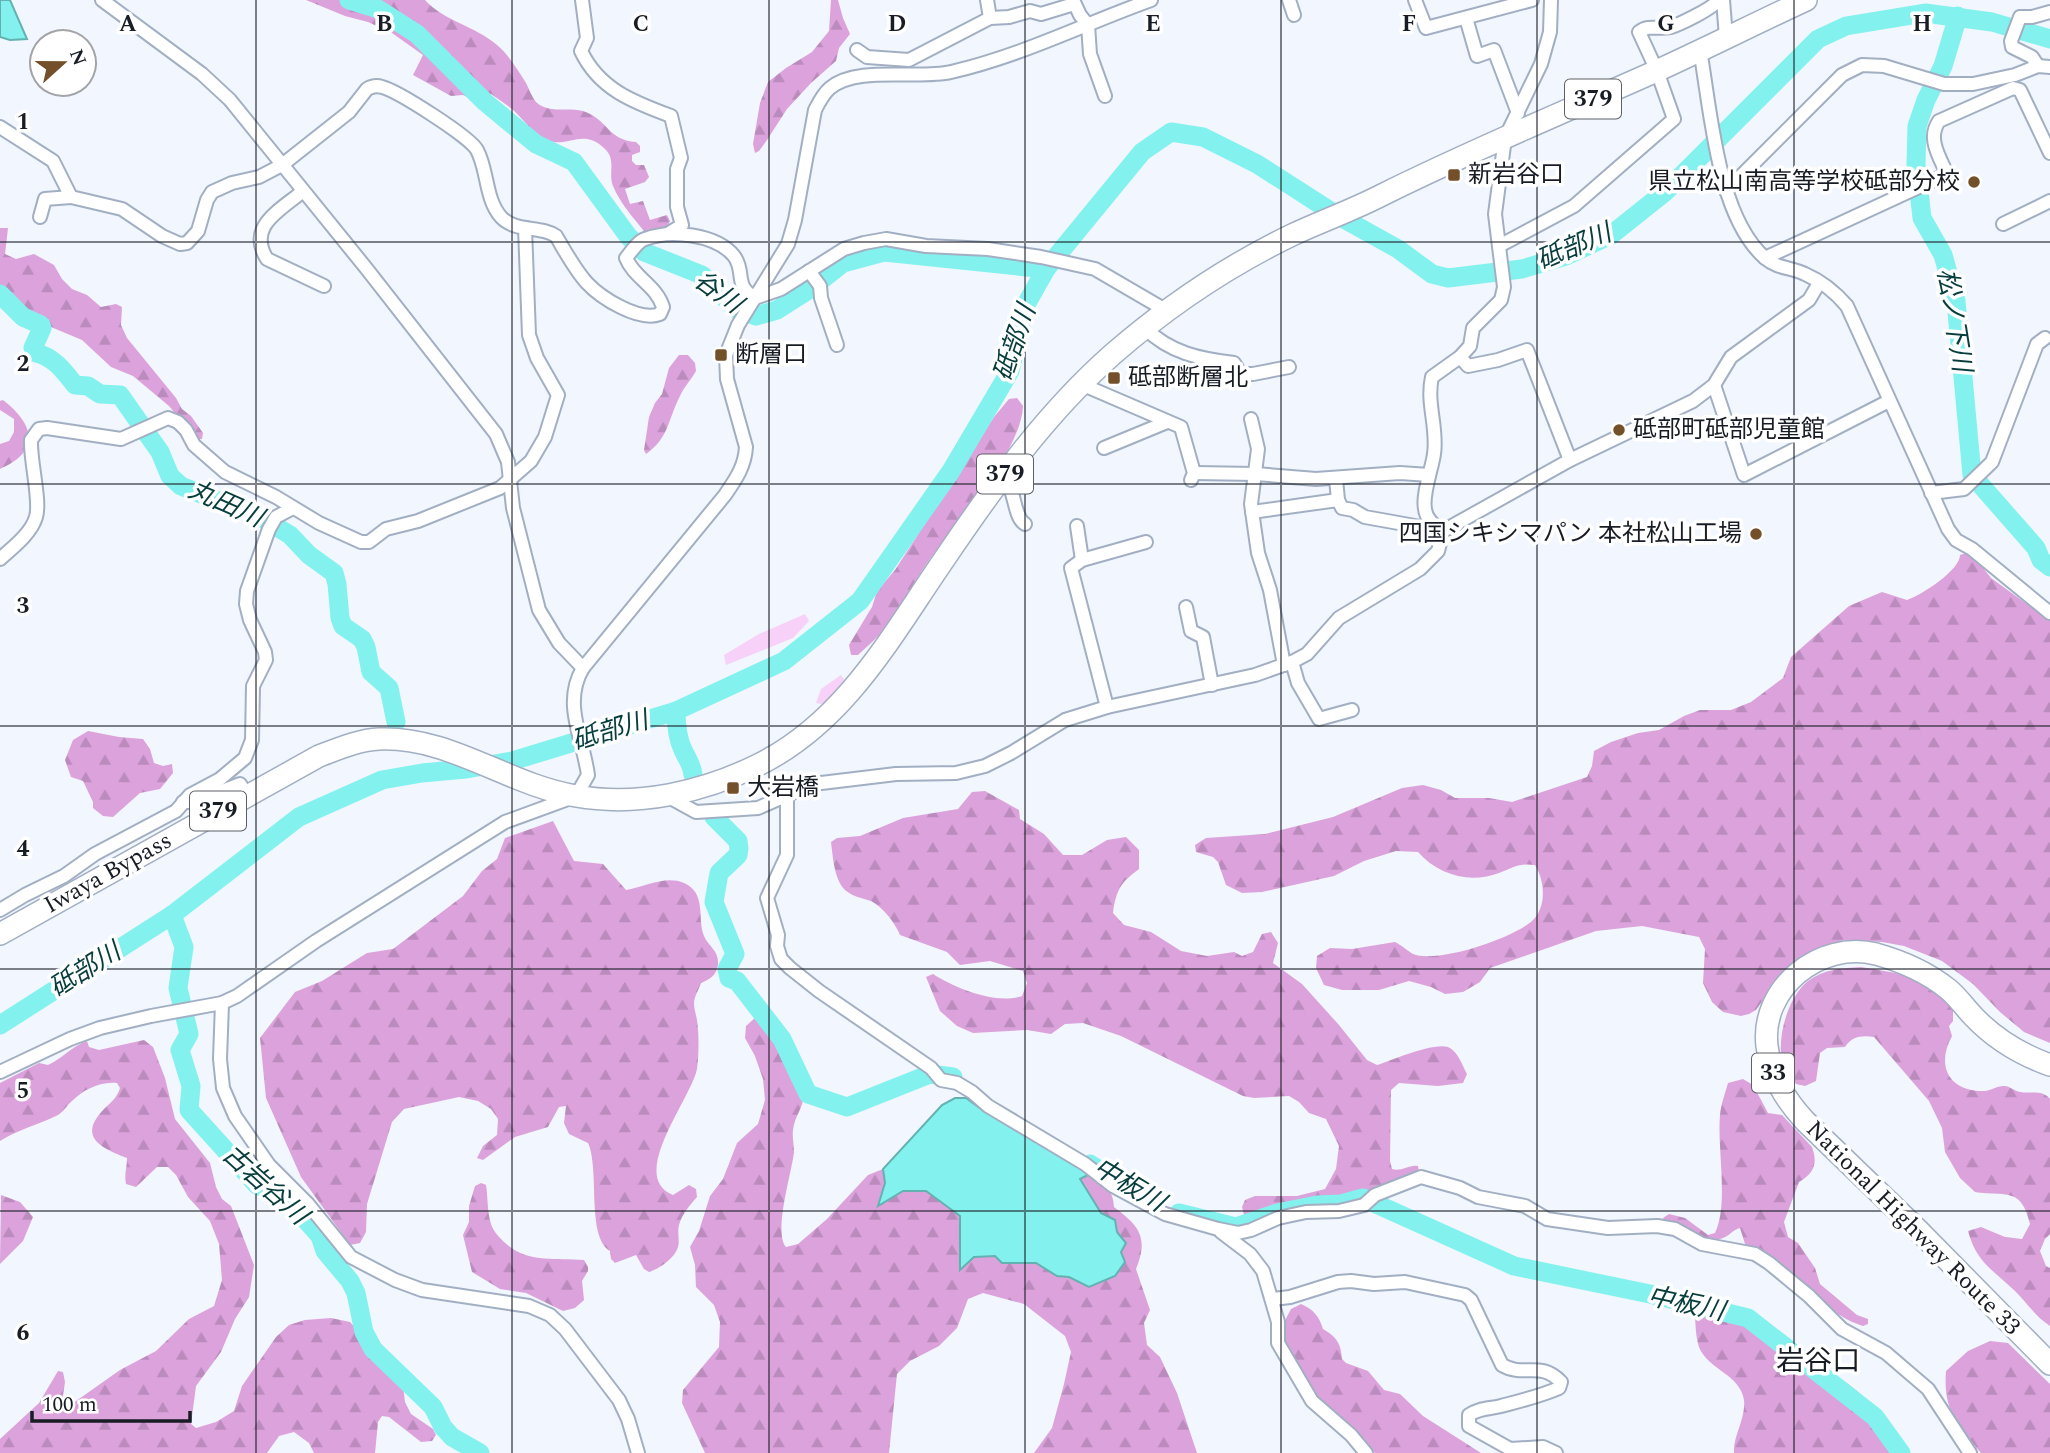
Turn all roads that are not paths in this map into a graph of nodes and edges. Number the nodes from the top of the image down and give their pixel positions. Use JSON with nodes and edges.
{"nodes":[{"id":1,"x":102,"y":0,"type":"edge"},
{"id":2,"x":582,"y":0,"type":"edge"},
{"id":3,"x":987,"y":0,"type":"edge"},
{"id":4,"x":1152,"y":0,"type":"edge"},
{"id":5,"x":1289,"y":0,"type":"edge"},
{"id":6,"x":1415,"y":0,"type":"edge"},
{"id":7,"x":1532,"y":0,"type":"edge"},
{"id":8,"x":1551,"y":0,"type":"edge"},
{"id":9,"x":1721,"y":0,"type":"edge"},
{"id":10,"x":1806,"y":0,"type":"edge"},
{"id":11,"x":1074,"y":2,"type":"edge"},
{"id":12,"x":2050,"y":12,"type":"edge"},
{"id":13,"x":1294,"y":15,"type":"dead end"},
{"id":14,"x":990,"y":18,"type":"junction"},
{"id":15,"x":1466,"y":18,"type":"junction"},
{"id":16,"x":1088,"y":25,"type":"junction"},
{"id":17,"x":1726,"y":37,"type":"junction"},
{"id":18,"x":857,"y":50,"type":"dead end"},
{"id":19,"x":1700,"y":50,"type":"junction"},
{"id":20,"x":2044,"y":66,"type":"edge"},
{"id":21,"x":1657,"y":71,"type":"junction"},
{"id":22,"x":1973,"y":84,"type":"junction"},
{"id":23,"x":1105,"y":96,"type":"dead end"},
{"id":24,"x":1962,"y":110,"type":"junction"},
{"id":25,"x":1518,"y":113,"type":"junction"},
{"id":26,"x":0,"y":127,"type":"edge"},
{"id":27,"x":1505,"y":138,"type":"junction"},
{"id":28,"x":2050,"y":153,"type":"edge"},
{"id":29,"x":282,"y":165,"type":"junction"},
{"id":30,"x":1724,"y":185,"type":"junction"},
{"id":31,"x":303,"y":191,"type":"junction"},
{"id":32,"x":71,"y":197,"type":"junction"},
{"id":33,"x":2050,"y":201,"type":"edge"},
{"id":34,"x":40,"y":217,"type":"dead end"},
{"id":35,"x":2003,"y":223,"type":"dead end"},
{"id":36,"x":525,"y":228,"type":"junction"},
{"id":37,"x":668,"y":234,"type":"junction"},
{"id":38,"x":1499,"y":248,"type":"junction"},
{"id":39,"x":1765,"y":258,"type":"junction"},
{"id":40,"x":810,"y":273,"type":"junction"},
{"id":41,"x":1819,"y":283,"type":"junction"},
{"id":42,"x":324,"y":286,"type":"dead end"},
{"id":43,"x":752,"y":301,"type":"junction"},
{"id":44,"x":1167,"y":311,"type":"junction"},
{"id":45,"x":1145,"y":328,"type":"junction"},
{"id":46,"x":2045,"y":338,"type":"dead end"},
{"id":47,"x":837,"y":345,"type":"dead end"},
{"id":48,"x":1460,"y":357,"type":"junction"},
{"id":49,"x":1289,"y":367,"type":"dead end"},
{"id":50,"x":1081,"y":384,"type":"junction"},
{"id":51,"x":1714,"y":385,"type":"junction"},
{"id":52,"x":1889,"y":401,"type":"junction"},
{"id":53,"x":1251,"y":419,"type":"dead end"},
{"id":54,"x":1167,"y":422,"type":"junction"},
{"id":55,"x":1104,"y":448,"type":"dead end"},
{"id":56,"x":1570,"y":460,"type":"junction"},
{"id":57,"x":1256,"y":474,"type":"junction"},
{"id":58,"x":1003,"y":475,"type":"junction"},
{"id":59,"x":1429,"y":475,"type":"junction"},
{"id":60,"x":510,"y":479,"type":"junction"},
{"id":61,"x":1336,"y":479,"type":"junction"},
{"id":62,"x":1931,"y":493,"type":"junction"},
{"id":63,"x":1338,"y":500,"type":"junction"},
{"id":64,"x":293,"y":508,"type":"junction"},
{"id":65,"x":1252,"y":512,"type":"junction"},
{"id":66,"x":1025,"y":524,"type":"dead end"},
{"id":67,"x":1077,"y":526,"type":"dead end"},
{"id":68,"x":1443,"y":531,"type":"junction"},
{"id":69,"x":1146,"y":541,"type":"dead end"},
{"id":70,"x":0,"y":559,"type":"edge"},
{"id":71,"x":1082,"y":560,"type":"junction"},
{"id":72,"x":1186,"y":607,"type":"dead end"},
{"id":73,"x":2050,"y":613,"type":"edge"},
{"id":74,"x":1288,"y":664,"type":"junction"},
{"id":75,"x":583,"y":668,"type":"junction"},
{"id":76,"x":1212,"y":685,"type":"junction"},
{"id":77,"x":1107,"y":707,"type":"junction"},
{"id":78,"x":1352,"y":709,"type":"dead end"},
{"id":79,"x":247,"y":795,"type":"junction"},
{"id":80,"x":576,"y":796,"type":"junction"},
{"id":81,"x":667,"y":796,"type":"junction"},
{"id":82,"x":787,"y":797,"type":"junction"},
{"id":83,"x":184,"y":802,"type":"junction"},
{"id":84,"x":167,"y":807,"type":"dead end"},
{"id":85,"x":0,"y":910,"type":"edge"},
{"id":86,"x":0,"y":934,"type":"edge"},
{"id":87,"x":222,"y":1003,"type":"junction"},
{"id":88,"x":2050,"y":1065,"type":"edge"},
{"id":89,"x":0,"y":1073,"type":"edge"},
{"id":90,"x":1218,"y":1229,"type":"junction"},
{"id":91,"x":1273,"y":1299,"type":"junction"},
{"id":92,"x":2050,"y":1364,"type":"edge"},
{"id":93,"x":638,"y":1453,"type":"edge"},
{"id":94,"x":1366,"y":1453,"type":"edge"},
{"id":95,"x":1556,"y":1453,"type":"edge"},
{"id":96,"x":1970,"y":1453,"type":"edge"}],
"edges":[{"from":1,"to":29,"type":"street"},
{"from":2,"to":37,"type":"street"},
{"from":3,"to":14,"type":"street"},
{"from":4,"to":16,"type":"street"},
{"from":5,"to":13,"type":"street"},
{"from":6,"to":15,"type":"street"},
{"from":7,"to":15,"type":"street"},
{"from":8,"to":25,"type":"street"},
{"from":9,"to":17,"type":"street"},
{"from":9,"to":21,"type":"street"},
{"from":10,"to":17,"type":"highway","number":"379"},
{"from":11,"to":14,"type":"street"},
{"from":11,"to":16,"type":"street"},
{"from":12,"to":20,"type":"street"},
{"from":14,"to":18,"type":"street"},
{"from":15,"to":25,"type":"street"},
{"from":16,"to":23,"type":"street"},
{"from":16,"to":43,"type":"street"},
{"from":17,"to":19,"type":"highway","number":"379"},
{"from":19,"to":21,"type":"highway","number":"379"},
{"from":19,"to":30,"type":"street"},
{"from":20,"to":22,"type":"street"},
{"from":21,"to":27,"type":"highway","number":"379"},
{"from":21,"to":38,"type":"street"},
{"from":22,"to":24,"type":"street"},
{"from":22,"to":30,"type":"street"},
{"from":24,"to":28,"type":"street"},
{"from":24,"to":39,"type":"street"},
{"from":25,"to":27,"type":"street"},
{"from":26,"to":32,"type":"street"},
{"from":27,"to":38,"type":"street"},
{"from":27,"to":44,"type":"highway","number":"379"},
{"from":29,"to":31,"type":"street"},
{"from":29,"to":32,"type":"street"},
{"from":29,"to":36,"type":"street"},
{"from":30,"to":39,"type":"street"},
{"from":31,"to":42,"type":"street"},
{"from":31,"to":60,"type":"street"},
{"from":32,"to":34,"type":"street"},
{"from":33,"to":35,"type":"street"},
{"from":36,"to":37,"type":"street"},
{"from":36,"to":60,"type":"street"},
{"from":37,"to":43,"type":"street"},
{"from":38,"to":48,"type":"street"},
{"from":39,"to":41,"type":"street"},
{"from":40,"to":43,"type":"street"},
{"from":40,"to":44,"type":"street"},
{"from":40,"to":47,"type":"street"},
{"from":41,"to":51,"type":"street"},
{"from":41,"to":52,"type":"street"},
{"from":43,"to":75,"type":"street"},
{"from":44,"to":45,"type":"highway","number":"379"},
{"from":45,"to":49,"type":"street"},
{"from":45,"to":50,"type":"highway","number":"379"},
{"from":46,"to":62,"type":"street"},
{"from":48,"to":56,"type":"street"},
{"from":48,"to":59,"type":"street"},
{"from":50,"to":54,"type":"street"},
{"from":50,"to":58,"type":"highway","number":"379"},
{"from":51,"to":52,"type":"street"},
{"from":51,"to":56,"type":"street"},
{"from":52,"to":62,"type":"street"},
{"from":53,"to":57,"type":"street"},
{"from":54,"to":55,"type":"street"},
{"from":54,"to":57,"type":"street"},
{"from":56,"to":68,"type":"street"},
{"from":57,"to":61,"type":"street"},
{"from":57,"to":65,"type":"street"},
{"from":58,"to":66,"type":"street"},
{"from":58,"to":81,"type":"highway","number":"379"},
{"from":59,"to":61,"type":"street"},
{"from":59,"to":68,"type":"street"},
{"from":60,"to":64,"type":"street"},
{"from":60,"to":75,"type":"street"},
{"from":61,"to":63,"type":"street"},
{"from":62,"to":73,"type":"street"},
{"from":63,"to":65,"type":"street"},
{"from":63,"to":68,"type":"street"},
{"from":64,"to":70,"type":"street"},
{"from":64,"to":83,"type":"street"},
{"from":65,"to":74,"type":"street"},
{"from":67,"to":71,"type":"street"},
{"from":68,"to":74,"type":"street"},
{"from":69,"to":71,"type":"street"},
{"from":71,"to":77,"type":"street"},
{"from":72,"to":76,"type":"street"},
{"from":74,"to":76,"type":"street"},
{"from":74,"to":78,"type":"street"},
{"from":75,"to":80,"type":"street"},
{"from":76,"to":77,"type":"street"},
{"from":77,"to":82,"type":"street"},
{"from":79,"to":80,"type":"highway","name":"Iwaya Bypass","number":"379"},
{"from":79,"to":83,"type":"street"},
{"from":79,"to":86,"type":"highway","name":"Iwaya Bypass","number":"379"},
{"from":80,"to":81,"type":"highway","number":"379"},
{"from":80,"to":87,"type":"street"},
{"from":81,"to":82,"type":"street"},
{"from":82,"to":90,"type":"street"},
{"from":83,"to":84,"type":"street"},
{"from":83,"to":85,"type":"street"},
{"from":87,"to":89,"type":"street"},
{"from":87,"to":93,"type":"street"},
{"from":88,"to":92,"type":"highway","name":"National Highway Route 33","number":"33"},
{"from":90,"to":91,"type":"street"},
{"from":90,"to":96,"type":"street"},
{"from":91,"to":94,"type":"street"},
{"from":91,"to":95,"type":"street"}]}
